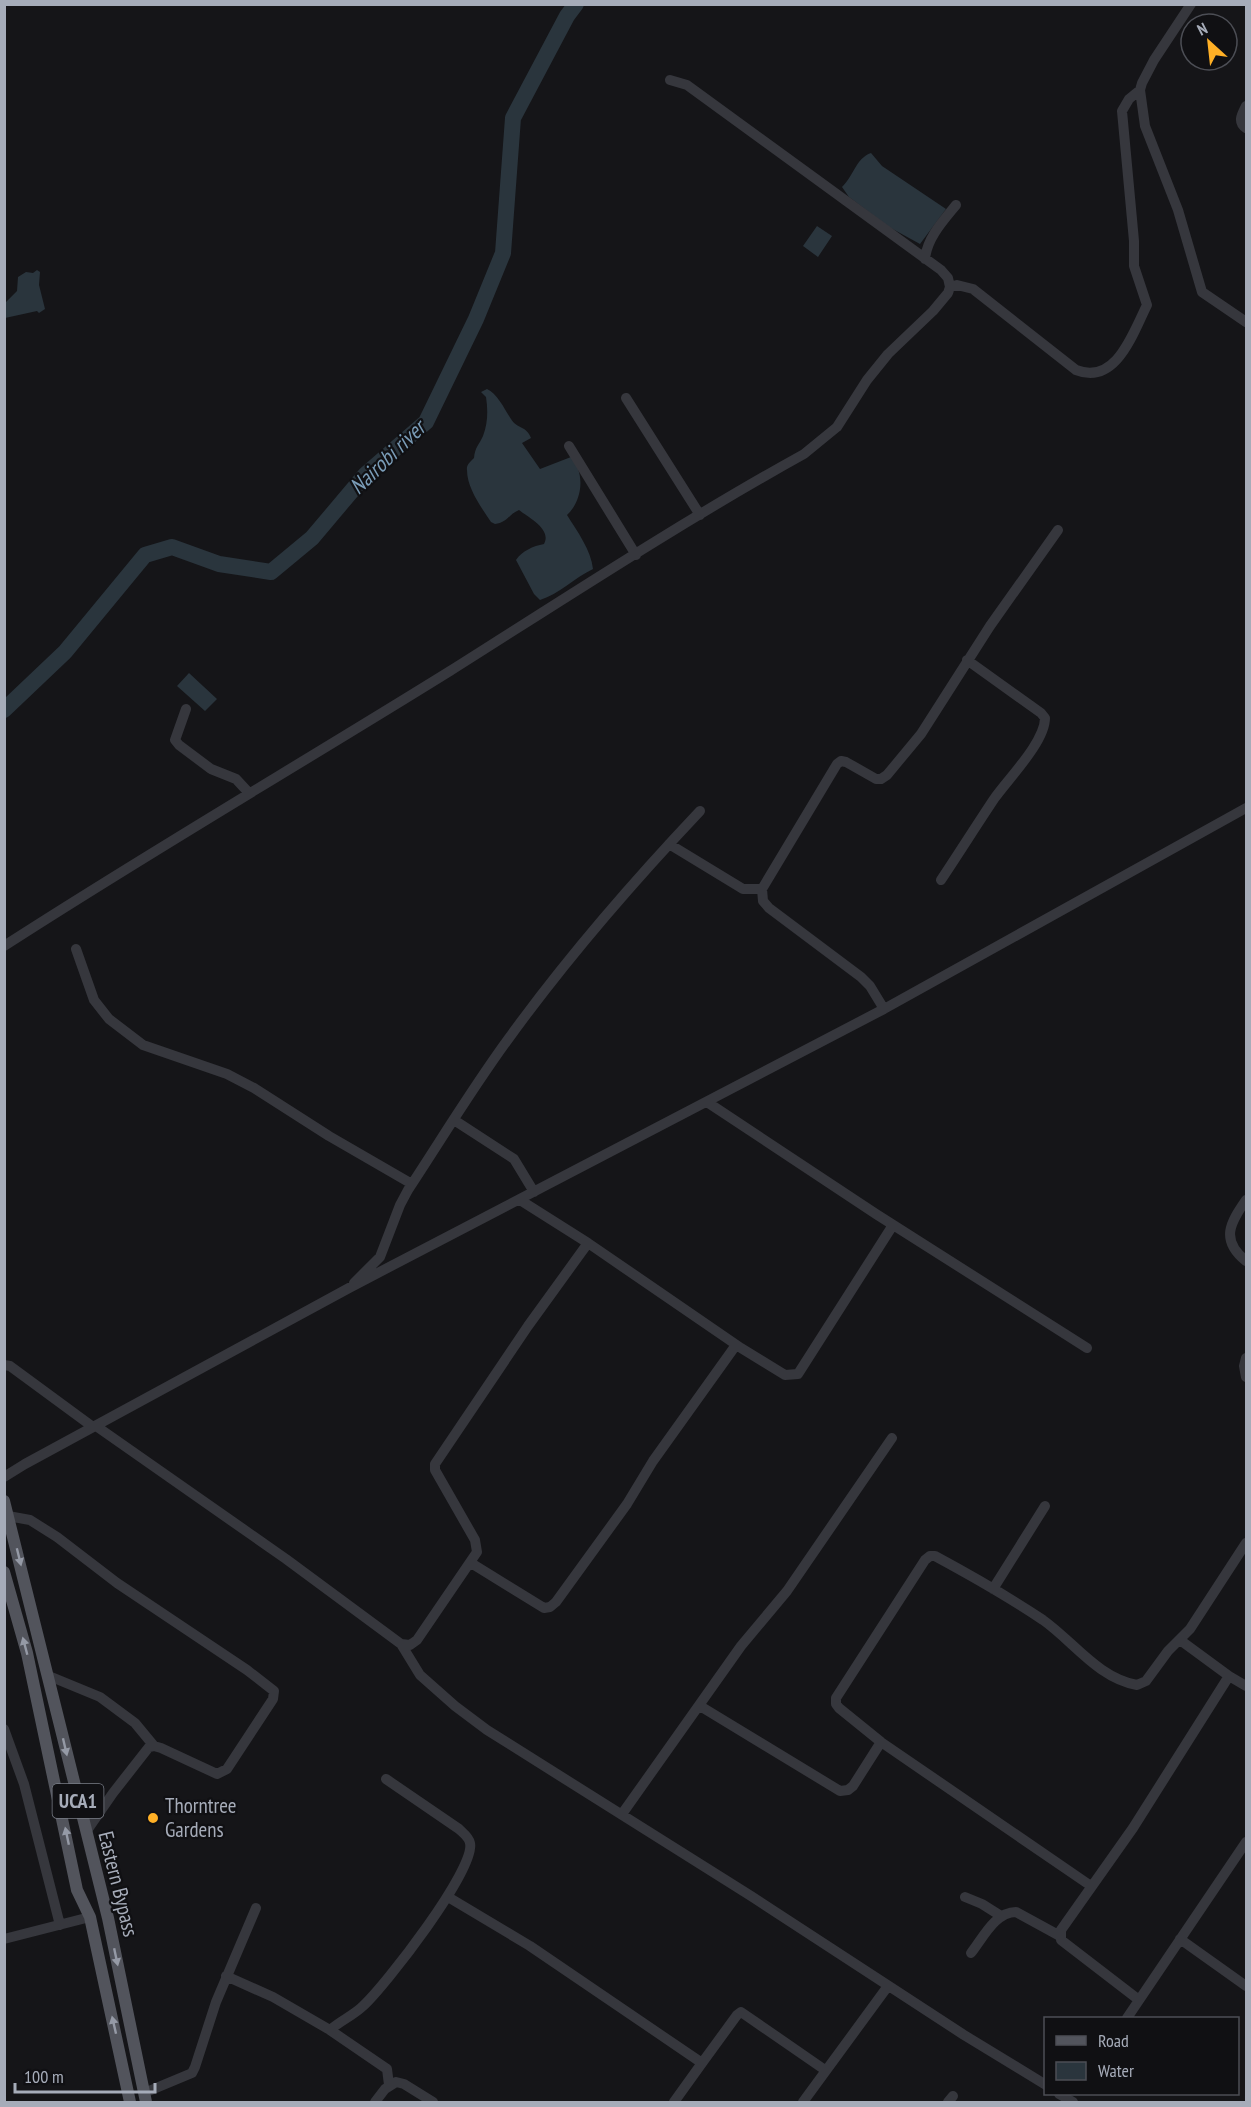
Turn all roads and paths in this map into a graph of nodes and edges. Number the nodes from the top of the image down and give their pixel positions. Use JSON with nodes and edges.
{"nodes":[{"id":1,"x":1191,"y":4,"type":"edge"},
{"id":2,"x":670,"y":80,"type":"dead end"},
{"id":3,"x":1140,"y":90,"type":"junction"},
{"id":4,"x":1246,"y":106,"type":"edge"},
{"id":5,"x":1246,"y":128,"type":"edge"},
{"id":6,"x":956,"y":205,"type":"dead end"},
{"id":7,"x":925,"y":259,"type":"junction"},
{"id":8,"x":950,"y":287,"type":"junction"},
{"id":9,"x":1246,"y":322,"type":"edge"},
{"id":10,"x":626,"y":398,"type":"dead end"},
{"id":11,"x":569,"y":446,"type":"dead end"},
{"id":12,"x":699,"y":515,"type":"junction"},
{"id":13,"x":1058,"y":530,"type":"dead end"},
{"id":14,"x":636,"y":555,"type":"junction"},
{"id":15,"x":967,"y":660,"type":"junction"},
{"id":16,"x":186,"y":709,"type":"dead end"},
{"id":17,"x":249,"y":793,"type":"junction"},
{"id":18,"x":1246,"y":808,"type":"edge"},
{"id":19,"x":700,"y":811,"type":"dead end"},
{"id":20,"x":669,"y":844,"type":"junction"},
{"id":21,"x":941,"y":880,"type":"dead end"},
{"id":22,"x":762,"y":889,"type":"junction"},
{"id":23,"x":4,"y":946,"type":"edge"},
{"id":24,"x":76,"y":949,"type":"dead end"},
{"id":25,"x":884,"y":1009,"type":"junction"},
{"id":26,"x":706,"y":1102,"type":"junction"},
{"id":27,"x":454,"y":1120,"type":"junction"},
{"id":28,"x":412,"y":1184,"type":"junction"},
{"id":29,"x":534,"y":1192,"type":"junction"},
{"id":30,"x":520,"y":1200,"type":"junction"},
{"id":31,"x":1246,"y":1200,"type":"edge"},
{"id":32,"x":893,"y":1226,"type":"junction"},
{"id":33,"x":588,"y":1243,"type":"junction"},
{"id":34,"x":1246,"y":1261,"type":"edge"},
{"id":35,"x":350,"y":1288,"type":"junction"},
{"id":36,"x":736,"y":1345,"type":"junction"},
{"id":37,"x":1087,"y":1348,"type":"dead end"},
{"id":38,"x":1246,"y":1358,"type":"edge"},
{"id":39,"x":4,"y":1365,"type":"edge"},
{"id":40,"x":1246,"y":1377,"type":"edge"},
{"id":41,"x":94,"y":1427,"type":"junction"},
{"id":42,"x":892,"y":1438,"type":"dead end"},
{"id":43,"x":4,"y":1477,"type":"edge"},
{"id":44,"x":4,"y":1501,"type":"edge"},
{"id":45,"x":1045,"y":1506,"type":"dead end"},
{"id":46,"x":8,"y":1516,"type":"junction"},
{"id":47,"x":1246,"y":1543,"type":"edge"},
{"id":48,"x":471,"y":1563,"type":"junction"},
{"id":49,"x":4,"y":1572,"type":"edge"},
{"id":50,"x":993,"y":1589,"type":"junction"},
{"id":51,"x":1180,"y":1640,"type":"junction"},
{"id":52,"x":401,"y":1644,"type":"junction"},
{"id":53,"x":49,"y":1676,"type":"junction"},
{"id":54,"x":1229,"y":1676,"type":"junction"},
{"id":55,"x":1246,"y":1686,"type":"edge"},
{"id":56,"x":700,"y":1707,"type":"junction"},
{"id":57,"x":4,"y":1729,"type":"edge"},
{"id":58,"x":881,"y":1742,"type":"junction"},
{"id":59,"x":154,"y":1746,"type":"junction"},
{"id":60,"x":386,"y":1779,"type":"dead end"},
{"id":61,"x":622,"y":1814,"type":"junction"},
{"id":62,"x":86,"y":1833,"type":"junction"},
{"id":63,"x":1246,"y":1842,"type":"edge"},
{"id":64,"x":1091,"y":1886,"type":"junction"},
{"id":65,"x":448,"y":1897,"type":"junction"},
{"id":66,"x":965,"y":1897,"type":"dead end"},
{"id":67,"x":256,"y":1908,"type":"dead end"},
{"id":68,"x":1001,"y":1916,"type":"junction"},
{"id":69,"x":90,"y":1917,"type":"junction"},
{"id":70,"x":60,"y":1925,"type":"junction"},
{"id":71,"x":1060,"y":1936,"type":"junction"},
{"id":72,"x":4,"y":1939,"type":"edge"},
{"id":73,"x":1180,"y":1939,"type":"junction"},
{"id":74,"x":971,"y":1953,"type":"dead end"},
{"id":75,"x":226,"y":1976,"type":"junction"},
{"id":76,"x":888,"y":1986,"type":"junction"},
{"id":77,"x":1246,"y":1986,"type":"edge"},
{"id":78,"x":1139,"y":2000,"type":"junction"},
{"id":79,"x":1128,"y":2017,"type":"edge"},
{"id":80,"x":330,"y":2030,"type":"junction"},
{"id":81,"x":702,"y":2063,"type":"junction"},
{"id":82,"x":825,"y":2070,"type":"junction"},
{"id":83,"x":1044,"y":2084,"type":"edge"},
{"id":84,"x":389,"y":2085,"type":"junction"},
{"id":85,"x":145,"y":2098,"type":"edge"},
{"id":86,"x":130,"y":2103,"type":"edge"},
{"id":87,"x":375,"y":2103,"type":"edge"},
{"id":88,"x":433,"y":2103,"type":"edge"},
{"id":89,"x":674,"y":2103,"type":"edge"},
{"id":90,"x":803,"y":2103,"type":"edge"}],
"edges":[{"from":1,"to":3,"type":"street"},
{"from":2,"to":7,"type":"street"},
{"from":3,"to":8,"type":"street"},
{"from":3,"to":9,"type":"street"},
{"from":4,"to":5,"type":"street"},
{"from":6,"to":7,"type":"street"},
{"from":7,"to":8,"type":"street"},
{"from":8,"to":12,"type":"street"},
{"from":10,"to":12,"type":"street"},
{"from":11,"to":14,"type":"street"},
{"from":12,"to":14,"type":"street"},
{"from":13,"to":15,"type":"street"},
{"from":14,"to":17,"type":"street"},
{"from":15,"to":21,"type":"street"},
{"from":15,"to":22,"type":"street"},
{"from":16,"to":17,"type":"street"},
{"from":17,"to":23,"type":"street"},
{"from":18,"to":25,"type":"street"},
{"from":19,"to":20,"type":"street"},
{"from":20,"to":22,"type":"street"},
{"from":20,"to":27,"type":"street"},
{"from":22,"to":25,"type":"street"},
{"from":24,"to":28,"type":"street"},
{"from":25,"to":26,"type":"street"},
{"from":26,"to":29,"type":"street"},
{"from":26,"to":32,"type":"street"},
{"from":27,"to":28,"type":"street"},
{"from":27,"to":29,"type":"street"},
{"from":28,"to":35,"type":"street"},
{"from":29,"to":30,"type":"street"},
{"from":30,"to":33,"type":"street"},
{"from":30,"to":35,"type":"street"},
{"from":31,"to":34,"type":"street"},
{"from":32,"to":36,"type":"street"},
{"from":32,"to":37,"type":"street"},
{"from":33,"to":36,"type":"street"},
{"from":33,"to":48,"type":"street"},
{"from":35,"to":41,"type":"street"},
{"from":36,"to":48,"type":"street"},
{"from":38,"to":40,"type":"street"},
{"from":39,"to":41,"type":"street"},
{"from":41,"to":43,"type":"street"},
{"from":41,"to":52,"type":"street"},
{"from":42,"to":56,"type":"street"},
{"from":44,"to":46,"type":"main road","name":"Eastern Bypass","number":"UCA1"},
{"from":45,"to":50,"type":"street"},
{"from":46,"to":53,"type":"main road","name":"Eastern Bypass","number":"UCA1","one_way":true},
{"from":46,"to":59,"type":"street"},
{"from":47,"to":51,"type":"street"},
{"from":48,"to":52,"type":"street"},
{"from":69,"to":49,"type":"main road","name":"Eastern Bypass","number":"UCA1","one_way":true},
{"from":50,"to":51,"type":"street"},
{"from":50,"to":58,"type":"street"},
{"from":51,"to":54,"type":"street"},
{"from":52,"to":61,"type":"street"},
{"from":53,"to":59,"type":"street"},
{"from":53,"to":62,"type":"main road","name":"Eastern Bypass","number":"UCA1","one_way":true},
{"from":54,"to":55,"type":"street"},
{"from":54,"to":64,"type":"street"},
{"from":56,"to":58,"type":"street"},
{"from":56,"to":61,"type":"street"},
{"from":57,"to":70,"type":"street"},
{"from":58,"to":64,"type":"street"},
{"from":59,"to":62,"type":"street"},
{"from":60,"to":65,"type":"street"},
{"from":61,"to":76,"type":"street"},
{"from":62,"to":85,"type":"main road","name":"Eastern Bypass","number":"UCA1","one_way":true},
{"from":63,"to":73,"type":"street"},
{"from":64,"to":71,"type":"street"},
{"from":65,"to":80,"type":"street"},
{"from":65,"to":81,"type":"street"},
{"from":66,"to":68,"type":"street"},
{"from":67,"to":75,"type":"street"},
{"from":68,"to":71,"type":"street"},
{"from":68,"to":74,"type":"street"},
{"from":69,"to":70,"type":"street"},
{"from":86,"to":69,"type":"main road","name":"Eastern Bypass","number":"UCA1","one_way":true},
{"from":70,"to":72,"type":"street"},
{"from":71,"to":78,"type":"street"},
{"from":73,"to":77,"type":"street"},
{"from":73,"to":78,"type":"street"},
{"from":75,"to":80,"type":"street"},
{"from":75,"to":85,"type":"street"},
{"from":76,"to":82,"type":"street"},
{"from":76,"to":83,"type":"street"},
{"from":78,"to":79,"type":"street"},
{"from":80,"to":84,"type":"street"},
{"from":81,"to":82,"type":"street"},
{"from":81,"to":89,"type":"street"},
{"from":82,"to":90,"type":"street"},
{"from":84,"to":87,"type":"street"},
{"from":84,"to":88,"type":"street"}]}
